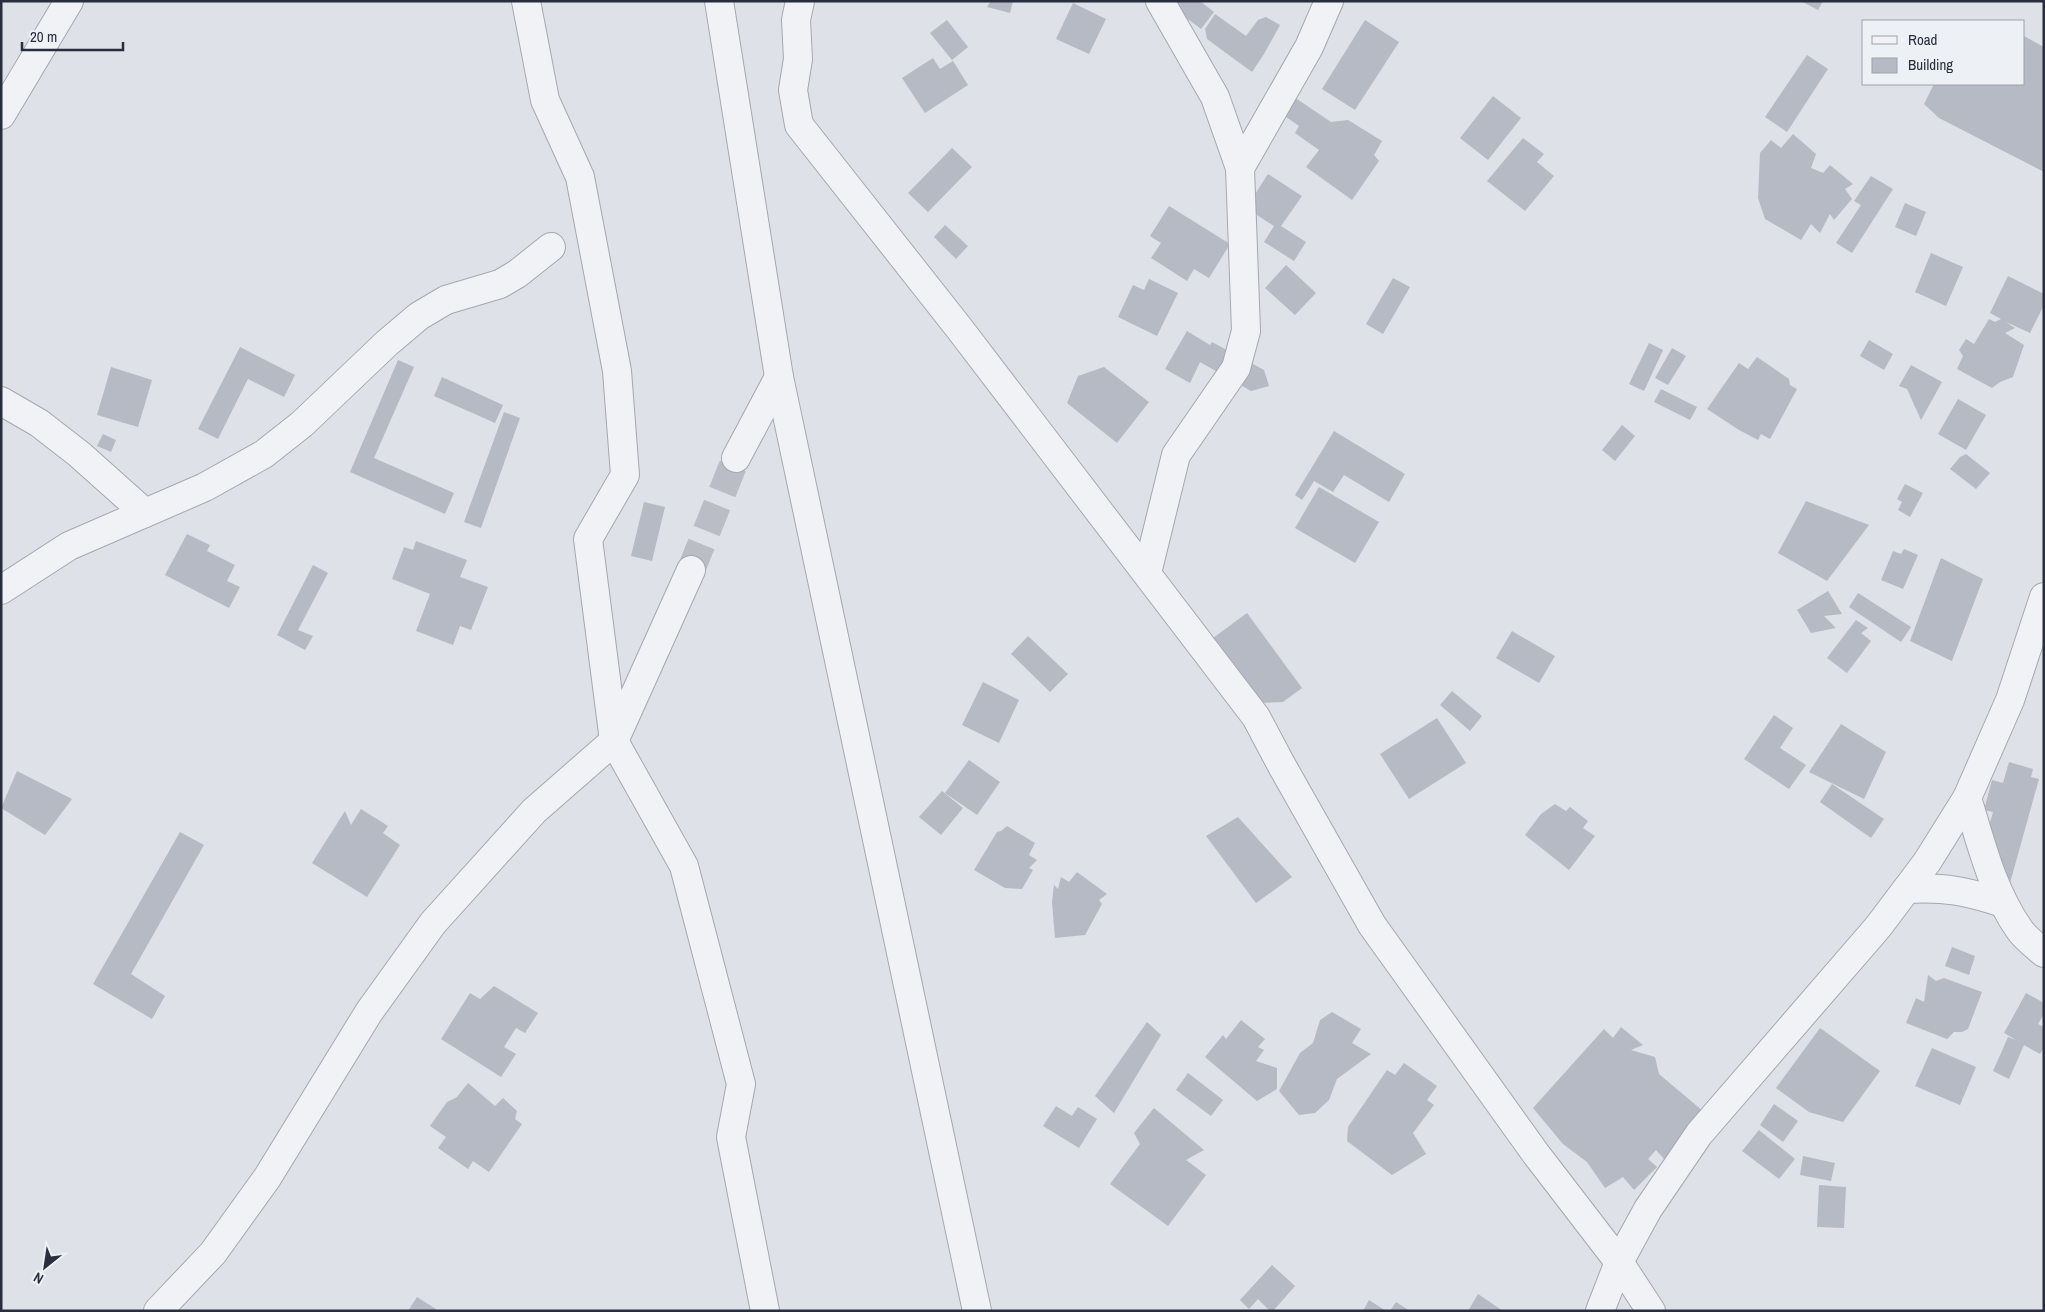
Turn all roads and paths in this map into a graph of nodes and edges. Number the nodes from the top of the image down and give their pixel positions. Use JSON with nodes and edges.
{"nodes":[{"id":1,"x":69,"y":1,"type":"edge"},
{"id":2,"x":526,"y":1,"type":"edge"},
{"id":3,"x":719,"y":1,"type":"edge"},
{"id":4,"x":800,"y":1,"type":"edge"},
{"id":5,"x":1160,"y":1,"type":"edge"},
{"id":6,"x":1329,"y":1,"type":"edge"},
{"id":7,"x":1,"y":115,"type":"edge"},
{"id":8,"x":1240,"y":168,"type":"junction"},
{"id":9,"x":551,"y":247,"type":"dead end"},
{"id":10,"x":779,"y":378,"type":"junction"},
{"id":11,"x":1,"y":401,"type":"edge"},
{"id":12,"x":736,"y":458,"type":"tunnel mouth"},
{"id":13,"x":145,"y":513,"type":"junction"},
{"id":14,"x":691,"y":570,"type":"tunnel mouth"},
{"id":15,"x":1147,"y":573,"type":"junction"},
{"id":16,"x":1,"y":590,"type":"edge"},
{"id":17,"x":2044,"y":597,"type":"edge"},
{"id":18,"x":614,"y":741,"type":"junction"},
{"id":19,"x":1967,"y":798,"type":"junction"},
{"id":20,"x":1907,"y":889,"type":"junction"},
{"id":21,"x":2003,"y":903,"type":"junction"},
{"id":22,"x":2044,"y":953,"type":"edge"},
{"id":23,"x":1619,"y":1262,"type":"junction"},
{"id":24,"x":158,"y":1311,"type":"edge"},
{"id":25,"x":766,"y":1311,"type":"edge"},
{"id":26,"x":977,"y":1311,"type":"edge"},
{"id":27,"x":1600,"y":1311,"type":"edge"},
{"id":28,"x":1651,"y":1311,"type":"edge"}],
"edges":[{"from":1,"to":7,"type":"street"},
{"from":2,"to":18,"type":"street"},
{"from":3,"to":10,"type":"street"},
{"from":4,"to":15,"type":"street"},
{"from":5,"to":8,"type":"street"},
{"from":6,"to":8,"type":"street"},
{"from":8,"to":15,"type":"street"},
{"from":9,"to":13,"type":"street"},
{"from":10,"to":12,"type":"street"},
{"from":10,"to":26,"type":"street"},
{"from":11,"to":13,"type":"street"},
{"from":13,"to":16,"type":"street"},
{"from":14,"to":18,"type":"street"},
{"from":15,"to":23,"type":"street"},
{"from":17,"to":19,"type":"street"},
{"from":18,"to":24,"type":"street"},
{"from":18,"to":25,"type":"street"},
{"from":19,"to":20,"type":"street"},
{"from":19,"to":21,"type":"street"},
{"from":20,"to":21,"type":"street"},
{"from":20,"to":23,"type":"street"},
{"from":21,"to":22,"type":"street"},
{"from":23,"to":27,"type":"street"},
{"from":23,"to":28,"type":"street"}]}
